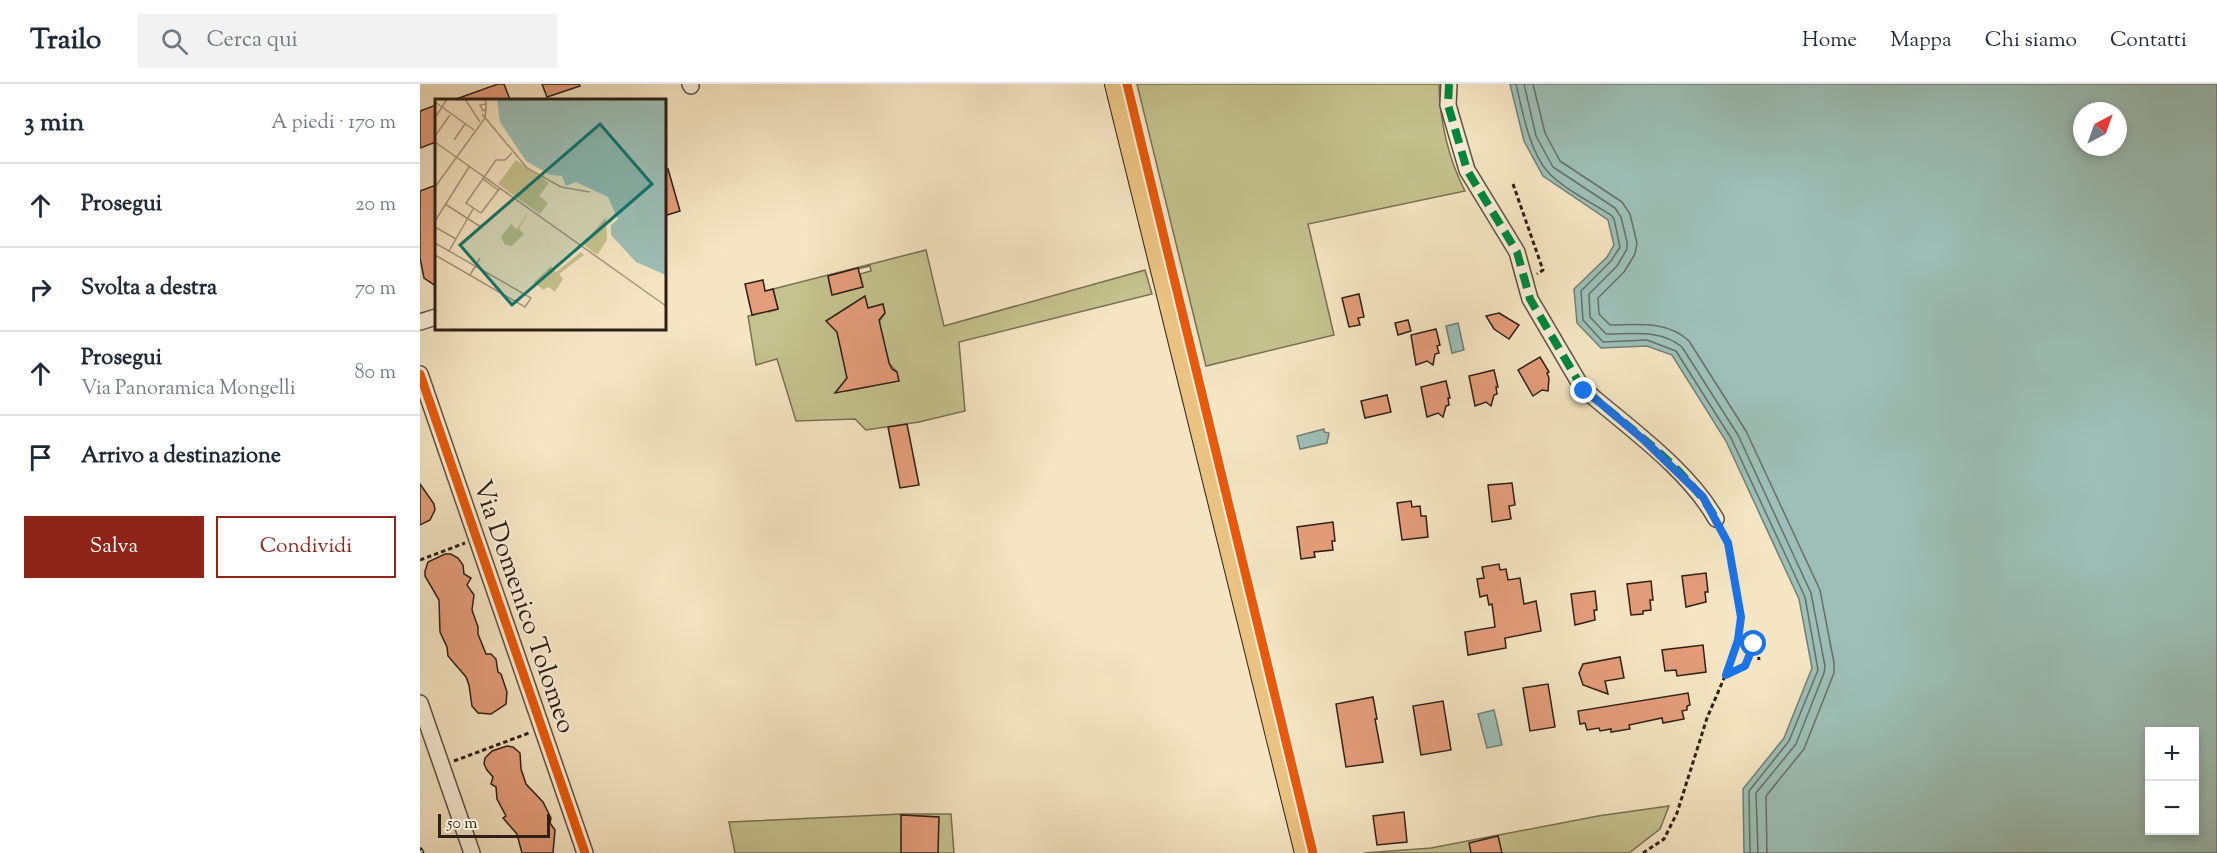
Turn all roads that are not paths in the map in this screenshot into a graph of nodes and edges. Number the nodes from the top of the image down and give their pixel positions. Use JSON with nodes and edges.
{"nodes":[{"id":1,"x":1115,"y":84,"type":"edge"},
{"id":2,"x":1449,"y":84,"type":"edge"},
{"id":3,"x":435,"y":317,"type":"edge"},
{"id":4,"x":420,"y":322,"type":"edge"},
{"id":5,"x":420,"y":374,"type":"edge"},
{"id":6,"x":1716,"y":519,"type":"road end"},
{"id":7,"x":420,"y":703,"type":"edge"},
{"id":8,"x":472,"y":853,"type":"edge"},
{"id":9,"x":585,"y":853,"type":"edge"},
{"id":10,"x":1305,"y":853,"type":"edge"}],
"edges":[{"from":1,"to":10,"type":"main road"},
{"from":2,"to":6,"type":"street"},
{"from":3,"to":4,"type":"street"},
{"from":5,"to":9,"type":"street","name":"Via Domenico Tolomeo"},
{"from":7,"to":8,"type":"street"}]}
